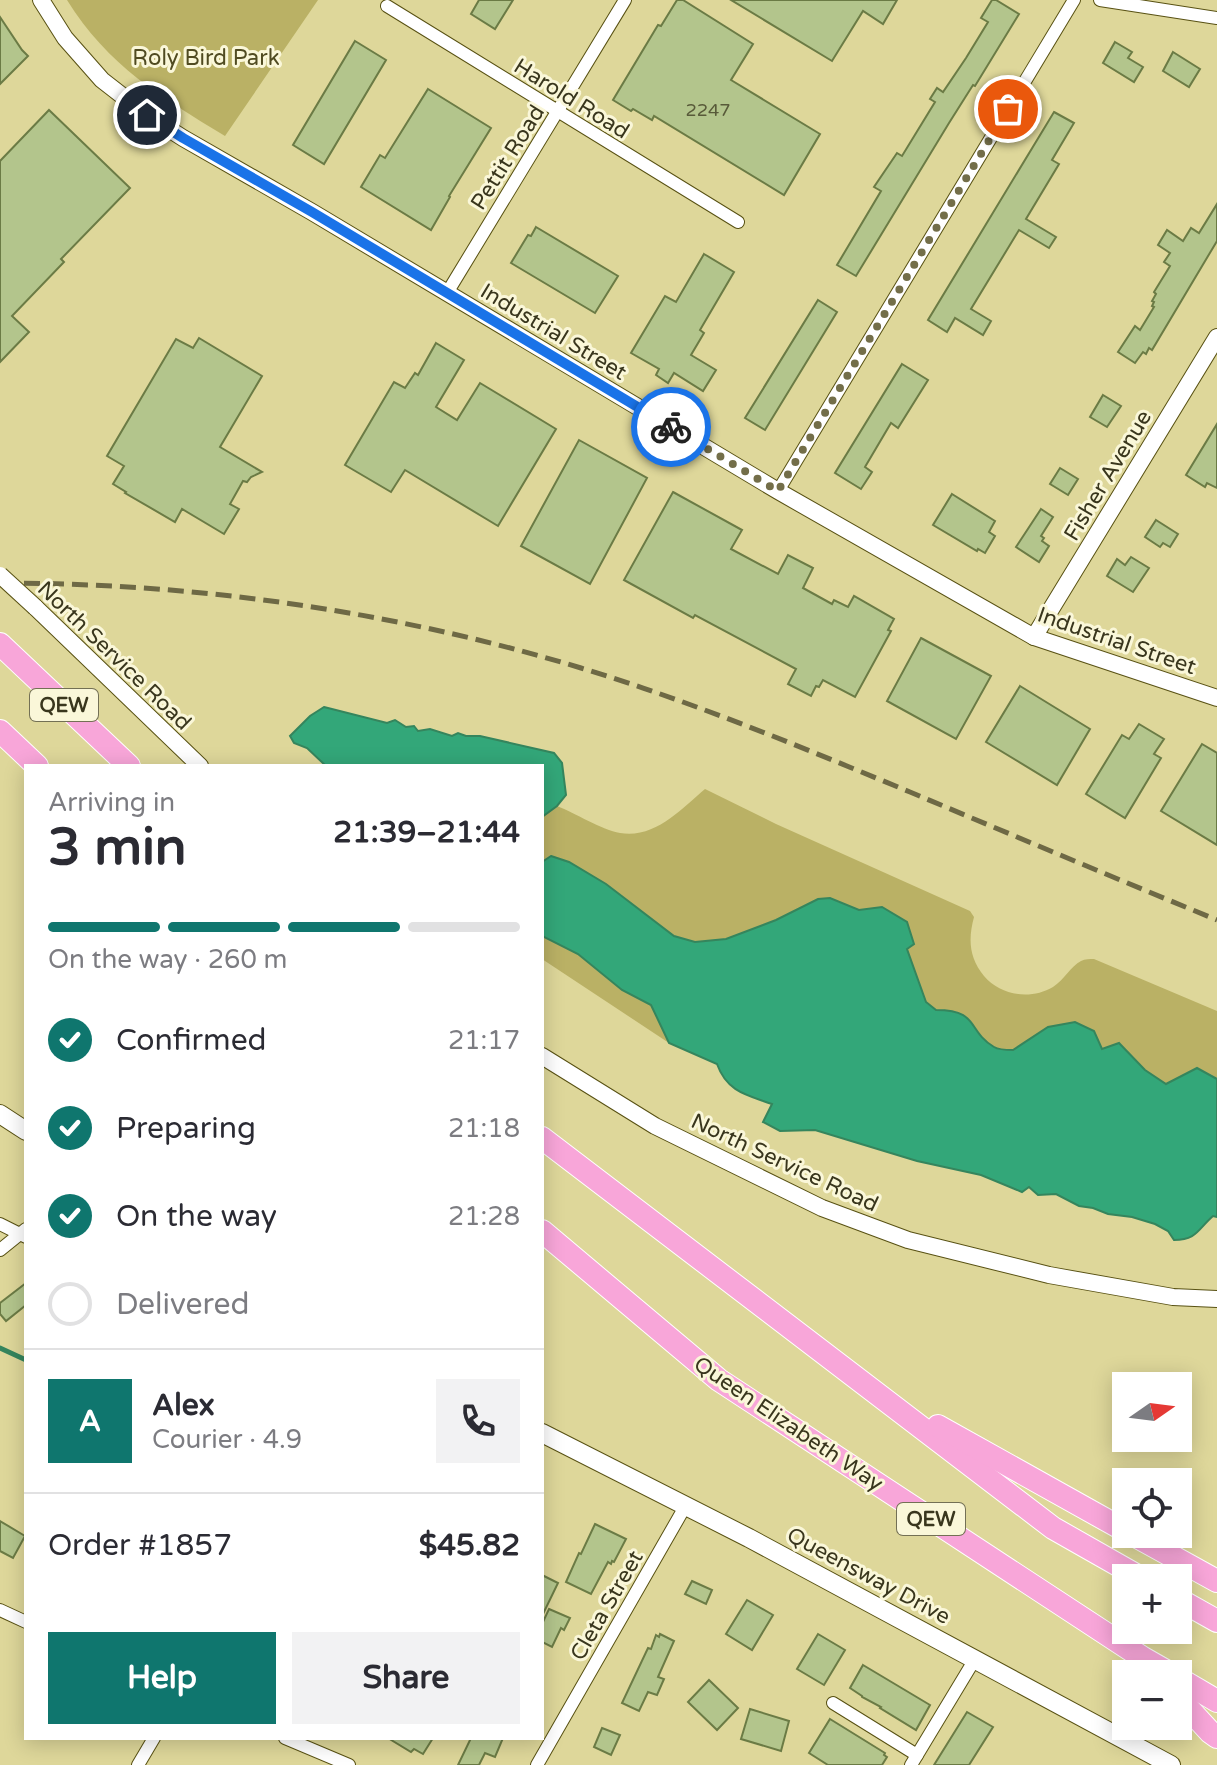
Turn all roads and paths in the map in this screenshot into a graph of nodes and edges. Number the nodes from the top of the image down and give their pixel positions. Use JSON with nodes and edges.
{"nodes":[{"id":1,"x":41,"y":0,"type":"edge"},
{"id":2,"x":625,"y":0,"type":"edge"},
{"id":3,"x":1074,"y":0,"type":"edge"},
{"id":4,"x":1100,"y":0,"type":"edge"},
{"id":5,"x":387,"y":6,"type":"dead end"},
{"id":6,"x":1217,"y":18,"type":"edge"},
{"id":7,"x":558,"y":112,"type":"junction"},
{"id":8,"x":738,"y":222,"type":"dead end"},
{"id":9,"x":447,"y":293,"type":"junction"},
{"id":10,"x":1217,"y":337,"type":"edge"},
{"id":11,"x":778,"y":491,"type":"junction"},
{"id":12,"x":0,"y":575,"type":"edge"},
{"id":13,"x":1034,"y":637,"type":"junction"},
{"id":14,"x":0,"y":644,"type":"edge"},
{"id":15,"x":1217,"y":698,"type":"edge"},
{"id":16,"x":0,"y":731,"type":"edge"},
{"id":17,"x":35,"y":764,"type":"edge"},
{"id":18,"x":127,"y":764,"type":"edge"},
{"id":19,"x":198,"y":764,"type":"edge"},
{"id":20,"x":544,"y":1057,"type":"edge"},
{"id":21,"x":0,"y":1114,"type":"edge"},
{"id":22,"x":24,"y":1130,"type":"edge"},
{"id":23,"x":544,"y":1140,"type":"edge"},
{"id":24,"x":0,"y":1224,"type":"edge"},
{"id":25,"x":24,"y":1233,"type":"edge"},
{"id":26,"x":544,"y":1233,"type":"edge"},
{"id":27,"x":24,"y":1234,"type":"edge"},
{"id":28,"x":0,"y":1250,"type":"edge"},
{"id":29,"x":1217,"y":1299,"type":"edge"},
{"id":30,"x":778,"y":1319,"type":"junction"},
{"id":31,"x":544,"y":1434,"type":"edge"},
{"id":32,"x":686,"y":1505,"type":"junction"},
{"id":33,"x":1112,"y":1523,"type":"edge"},
{"id":34,"x":1157,"y":1548,"type":"edge"},
{"id":35,"x":1116,"y":1564,"type":"edge"},
{"id":36,"x":1217,"y":1581,"type":"edge"},
{"id":37,"x":1192,"y":1607,"type":"edge"},
{"id":38,"x":0,"y":1610,"type":"edge"},
{"id":39,"x":24,"y":1621,"type":"edge"},
{"id":40,"x":1217,"y":1621,"type":"edge"},
{"id":41,"x":975,"y":1659,"type":"junction"},
{"id":42,"x":1141,"y":1660,"type":"edge"},
{"id":43,"x":1192,"y":1686,"type":"edge"},
{"id":44,"x":1217,"y":1701,"type":"edge"},
{"id":45,"x":833,"y":1703,"type":"dead end"},
{"id":46,"x":1192,"y":1712,"type":"edge"},
{"id":47,"x":1217,"y":1737,"type":"edge"},
{"id":48,"x":153,"y":1740,"type":"edge"},
{"id":49,"x":290,"y":1740,"type":"edge"},
{"id":50,"x":914,"y":1760,"type":"edge"},
{"id":51,"x":138,"y":1765,"type":"edge"},
{"id":52,"x":349,"y":1765,"type":"edge"},
{"id":53,"x":537,"y":1765,"type":"edge"},
{"id":54,"x":1171,"y":1765,"type":"edge"}],
"edges":[{"from":1,"to":9,"type":"street","name":"Industrial Street"},
{"from":2,"to":7,"type":"street","name":"Pettit Road"},
{"from":3,"to":11,"type":"street"},
{"from":4,"to":6,"type":"street"},
{"from":5,"to":7,"type":"street","name":"Harold Road"},
{"from":7,"to":8,"type":"street","name":"Harold Road"},
{"from":7,"to":9,"type":"street","name":"Pettit Road"},
{"from":9,"to":11,"type":"street","name":"Industrial Street"},
{"from":10,"to":13,"type":"street","name":"Fisher Avenue"},
{"from":11,"to":13,"type":"street","name":"Industrial Street"},
{"from":12,"to":19,"type":"street","name":"North Service Road","bridge":true},
{"from":13,"to":15,"type":"street","name":"Industrial Street"},
{"from":14,"to":18,"type":"highway","number":"QEW"},
{"from":16,"to":17,"type":"highway","number":"QEW"},
{"from":20,"to":29,"type":"street","name":"North Service Road"},
{"from":21,"to":22,"type":"main road"},
{"from":23,"to":30,"type":"highway"},
{"from":24,"to":25,"type":"street"},
{"from":26,"to":42,"type":"highway","name":"Queen Elizabeth Way","number":"QEW"},
{"from":27,"to":28,"type":"street"},
{"from":30,"to":33,"type":"highway"},
{"from":30,"to":35,"type":"highway"},
{"from":31,"to":32,"type":"main road","name":"Queensway Drive"},
{"from":32,"to":41,"type":"main road","name":"Queensway Drive"},
{"from":32,"to":53,"type":"street","name":"Cleta Street"},
{"from":34,"to":36,"type":"highway"},
{"from":37,"to":40,"type":"highway"},
{"from":38,"to":39,"type":"street"},
{"from":41,"to":50,"type":"street"},
{"from":41,"to":54,"type":"main road","name":"Queensway Drive"},
{"from":43,"to":44,"type":"highway"},
{"from":45,"to":50,"type":"street"},
{"from":46,"to":47,"type":"highway"},
{"from":48,"to":51,"type":"street"},
{"from":49,"to":52,"type":"street"}]}
